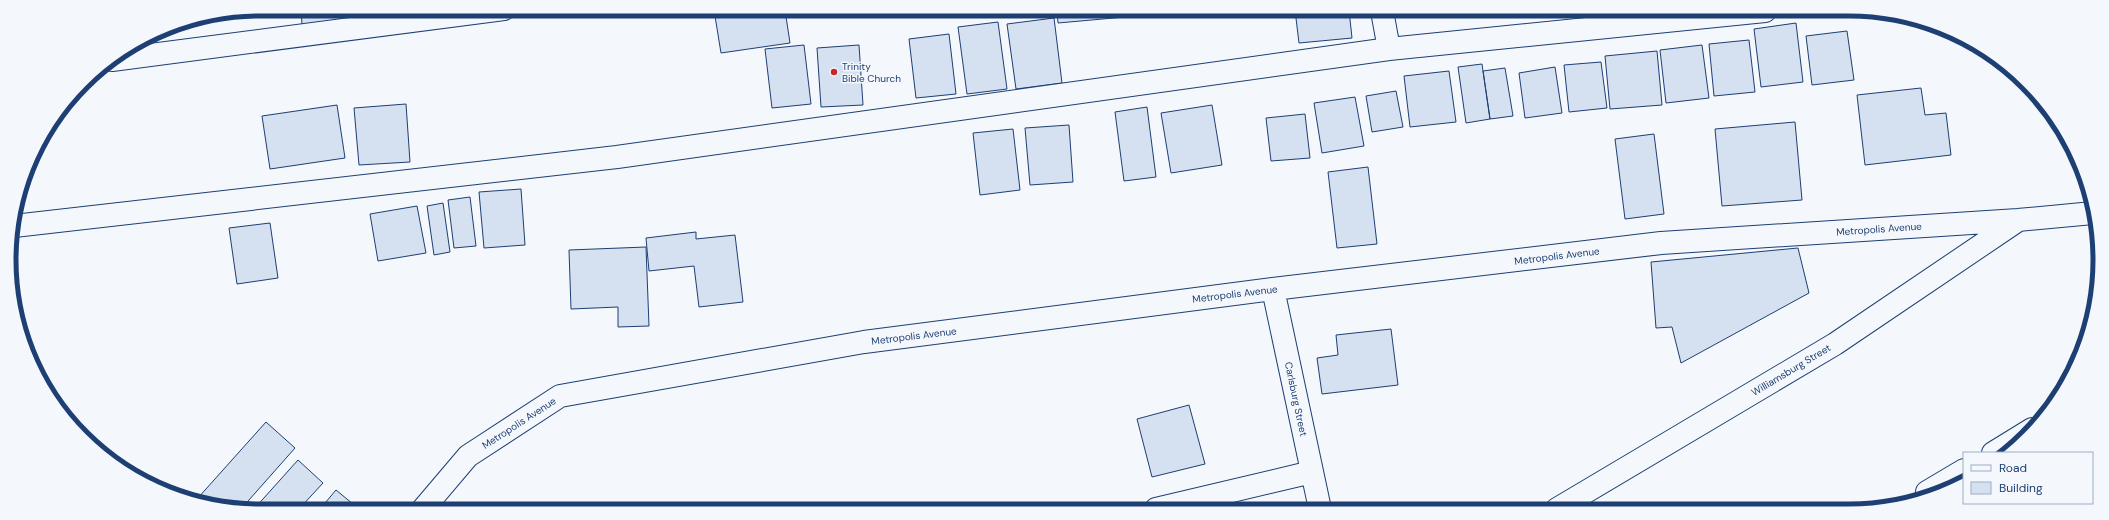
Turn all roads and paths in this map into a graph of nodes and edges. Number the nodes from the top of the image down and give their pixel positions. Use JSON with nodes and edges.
{"nodes":[{"id":1,"x":450,"y":16,"type":"edge"},
{"id":2,"x":1383,"y":16,"type":"edge"},
{"id":3,"x":1716,"y":16,"type":"edge"},
{"id":4,"x":1389,"y":49,"type":"junction"},
{"id":5,"x":121,"y":59,"type":"edge"},
{"id":6,"x":2088,"y":213,"type":"edge"},
{"id":7,"x":2018,"y":220,"type":"junction"},
{"id":8,"x":18,"y":225,"type":"edge"},
{"id":9,"x":1273,"y":289,"type":"junction"},
{"id":10,"x":2013,"y":440,"type":"edge"},
{"id":11,"x":1994,"y":452,"type":"edge"},
{"id":12,"x":1963,"y":471,"type":"edge"},
{"id":13,"x":1312,"y":472,"type":"junction"},
{"id":14,"x":1932,"y":489,"type":"edge"},
{"id":15,"x":426,"y":504,"type":"edge"},
{"id":16,"x":1177,"y":504,"type":"edge"},
{"id":17,"x":1319,"y":504,"type":"edge"},
{"id":18,"x":1565,"y":504,"type":"edge"}],
"edges":[{"from":1,"to":5,"type":"street"},
{"from":2,"to":4,"type":"street"},
{"from":3,"to":4,"type":"street"},
{"from":4,"to":8,"type":"street"},
{"from":6,"to":7,"type":"street","name":"Metropolis Avenue"},
{"from":7,"to":9,"type":"street","name":"Metropolis Avenue"},
{"from":7,"to":18,"type":"street","name":"Williamsburg Street"},
{"from":9,"to":13,"type":"street","name":"Carlsburg Street"},
{"from":9,"to":15,"type":"street","name":"Metropolis Avenue"},
{"from":10,"to":11,"type":"street"},
{"from":12,"to":14,"type":"street"},
{"from":13,"to":16,"type":"street"},
{"from":13,"to":17,"type":"street","name":"Carlsburg Street"}]}
